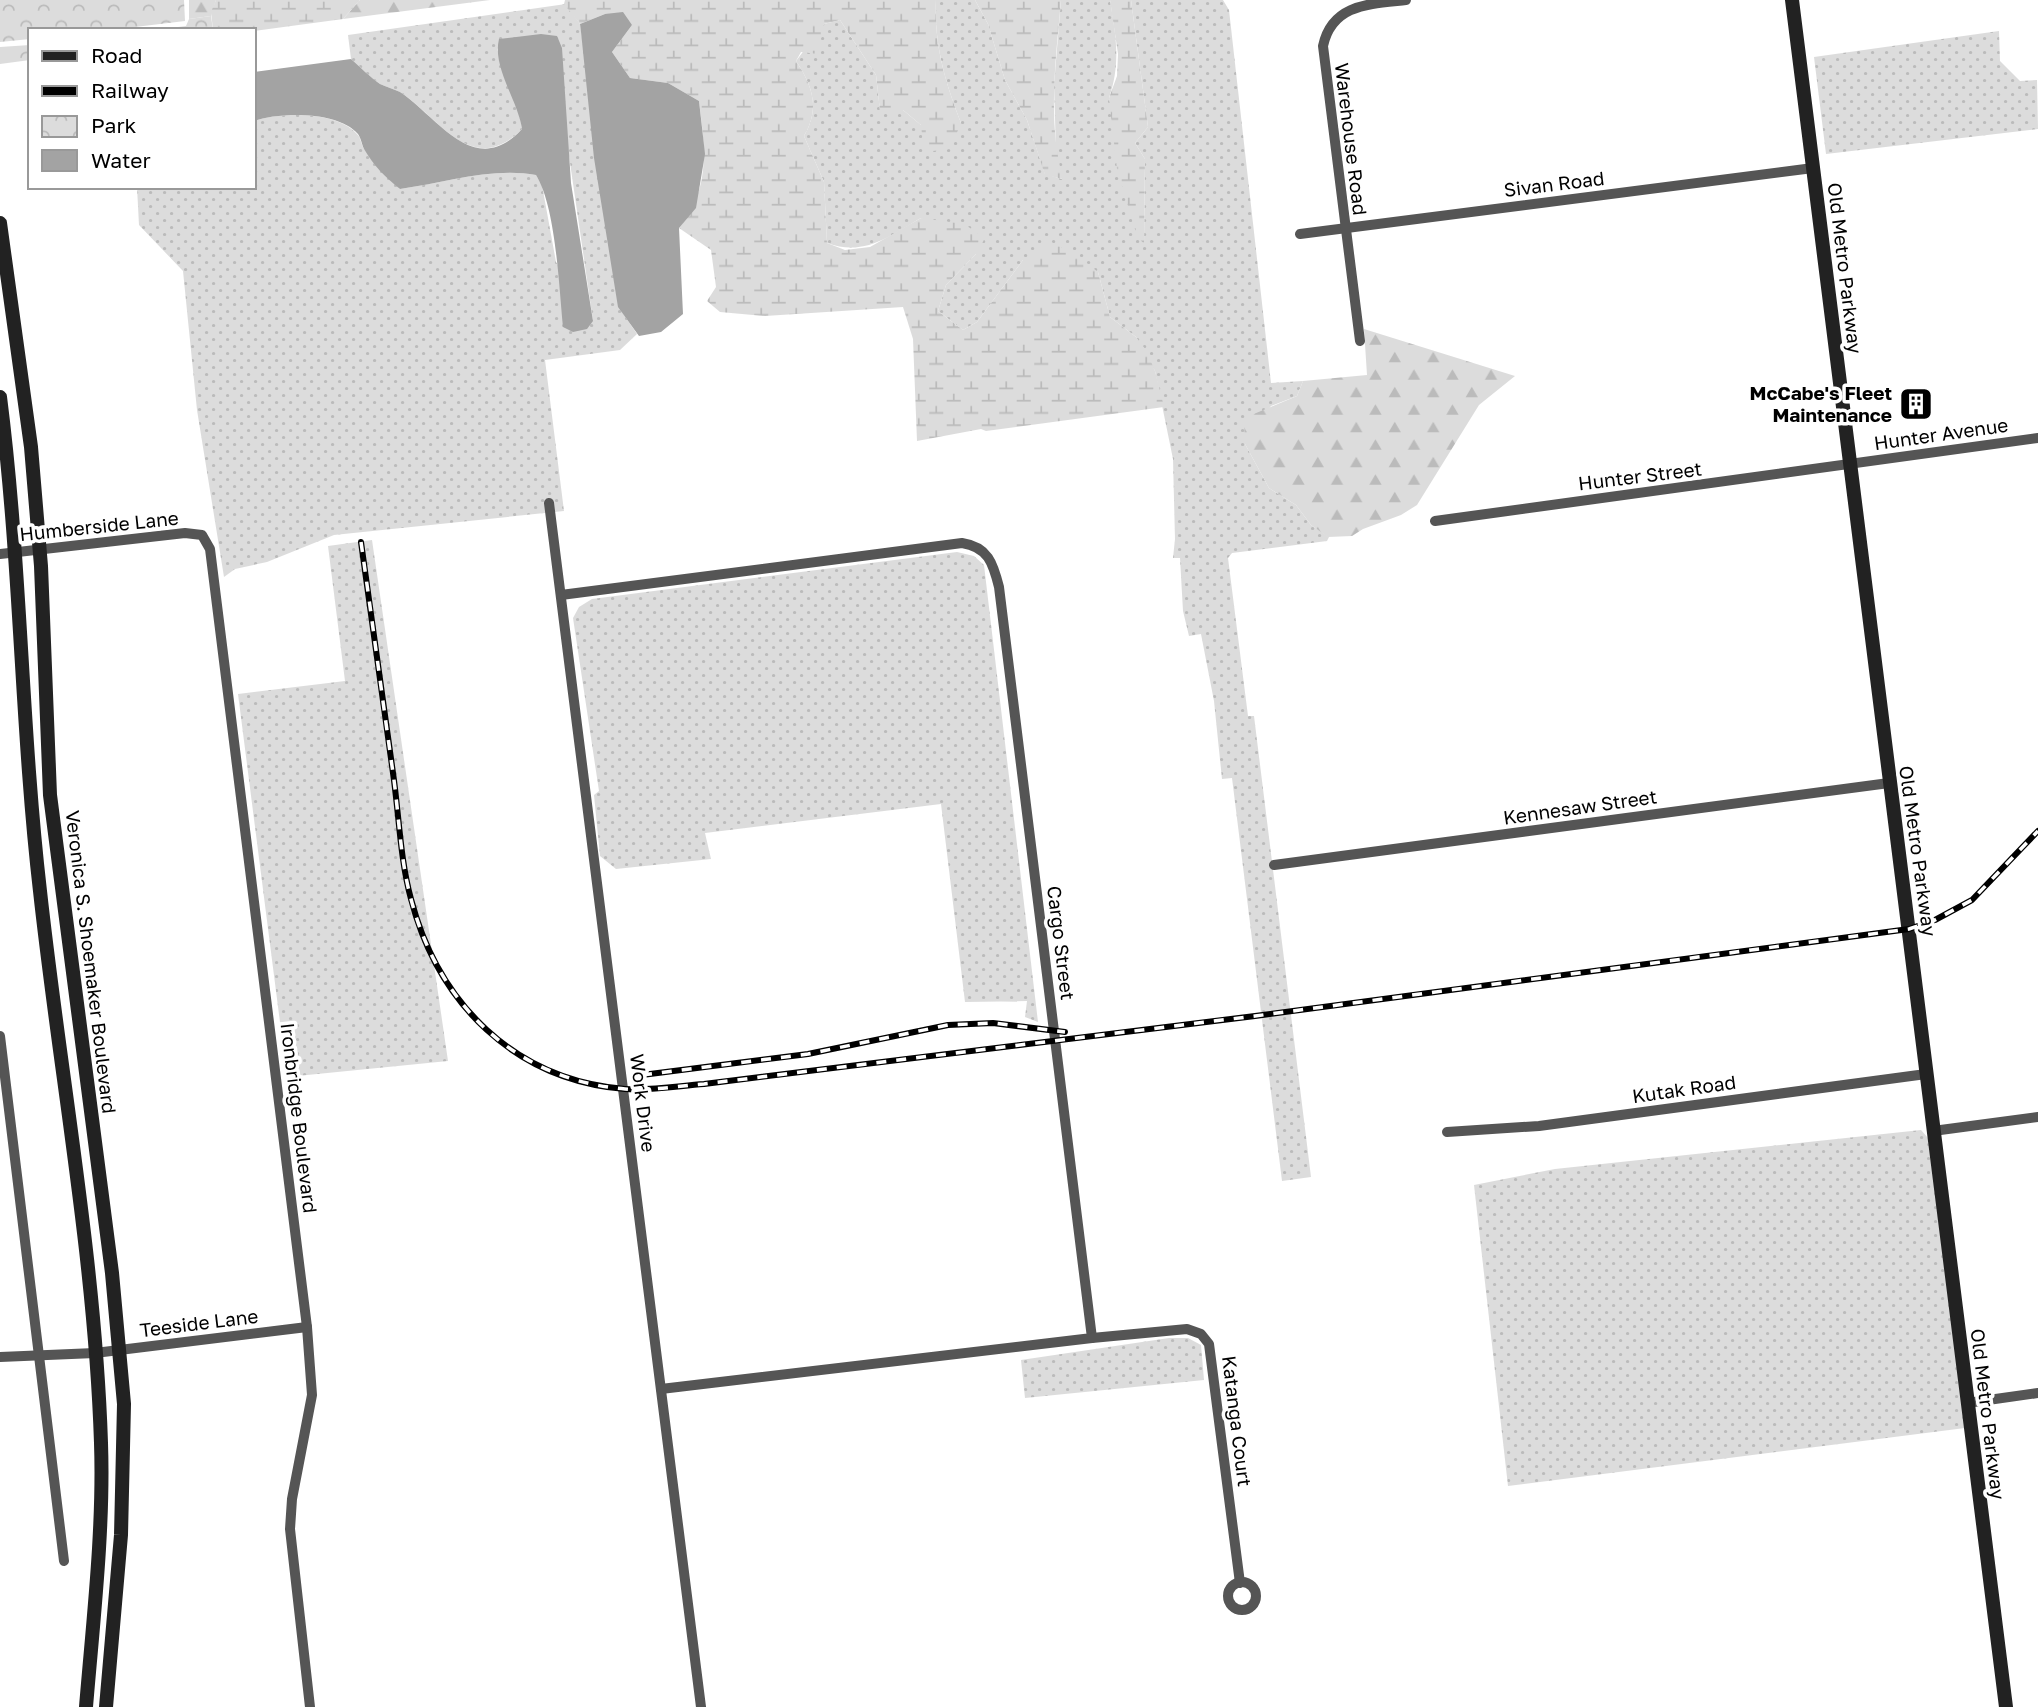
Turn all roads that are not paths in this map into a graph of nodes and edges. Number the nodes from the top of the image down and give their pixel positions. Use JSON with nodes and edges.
{"nodes":[{"id":1,"x":1406,"y":0,"type":"edge"},
{"id":2,"x":1792,"y":0,"type":"edge"},
{"id":3,"x":1813,"y":168,"type":"junction"},
{"id":4,"x":0,"y":223,"type":"edge"},
{"id":5,"x":1345,"y":228,"type":"junction"},
{"id":6,"x":1300,"y":234,"type":"dead end"},
{"id":7,"x":1360,"y":341,"type":"dead end"},
{"id":8,"x":0,"y":397,"type":"edge"},
{"id":9,"x":2038,"y":438,"type":"edge"},
{"id":10,"x":1850,"y":466,"type":"junction"},
{"id":11,"x":549,"y":503,"type":"dead end"},
{"id":12,"x":1435,"y":521,"type":"dead end"},
{"id":13,"x":202,"y":535,"type":"joint"},
{"id":14,"x":40,"y":549,"type":"junction"},
{"id":15,"x":7,"y":553,"type":"edge"},
{"id":16,"x":561,"y":595,"type":"junction"},
{"id":17,"x":1889,"y":783,"type":"junction"},
{"id":18,"x":1275,"y":865,"type":"dead end"},
{"id":19,"x":0,"y":1036,"type":"edge"},
{"id":20,"x":1926,"y":1074,"type":"junction"},
{"id":21,"x":2038,"y":1117,"type":"edge"},
{"id":22,"x":1933,"y":1131,"type":"junction"},
{"id":23,"x":1447,"y":1132,"type":"dead end"},
{"id":24,"x":307,"y":1326,"type":"junction"},
{"id":25,"x":1092,"y":1338,"type":"junction"},
{"id":26,"x":119,"y":1351,"type":"junction"},
{"id":27,"x":95,"y":1353,"type":"junction"},
{"id":28,"x":40,"y":1356,"type":"junction"},
{"id":29,"x":0,"y":1357,"type":"edge"},
{"id":30,"x":661,"y":1390,"type":"junction"},
{"id":31,"x":2038,"y":1393,"type":"edge"},
{"id":32,"x":1967,"y":1403,"type":"junction"},
{"id":33,"x":64,"y":1560,"type":"dead end"},
{"id":34,"x":1240,"y":1583,"type":"dead end"},
{"id":35,"x":86,"y":1707,"type":"edge"},
{"id":36,"x":106,"y":1707,"type":"edge"},
{"id":37,"x":310,"y":1707,"type":"edge"},
{"id":38,"x":701,"y":1707,"type":"edge"},
{"id":39,"x":2006,"y":1707,"type":"edge"}],
"edges":[{"from":1,"to":5,"type":"street","name":"Warehouse Road"},
{"from":2,"to":3,"type":"street","name":"Old Metro Parkway"},
{"from":3,"to":5,"type":"street","name":"Sivan Road"},
{"from":3,"to":10,"type":"street","name":"Old Metro Parkway"},
{"from":4,"to":14,"type":"street","name":"Veronica S. Shoemaker Boulevard"},
{"from":5,"to":6,"type":"street","name":"Sivan Road"},
{"from":5,"to":7,"type":"street","name":"Warehouse Road"},
{"from":8,"to":15,"type":"street"},
{"from":9,"to":10,"type":"street","name":"Hunter Avenue"},
{"from":10,"to":12,"type":"street","name":"Hunter Street"},
{"from":10,"to":17,"type":"street","name":"Old Metro Parkway"},
{"from":11,"to":16,"type":"street","name":"Work Drive"},
{"from":13,"to":14,"type":"street","name":"Humberside Lane"},
{"from":13,"to":24,"type":"street","name":"Ironbridge Boulevard"},
{"from":14,"to":15,"type":"street","name":"Humberside Lane"},
{"from":14,"to":26,"type":"street","name":"Veronica S. Shoemaker Boulevard"},
{"from":15,"to":27,"type":"street"},
{"from":16,"to":25,"type":"street","name":"Cargo Street"},
{"from":16,"to":30,"type":"street","name":"Work Drive"},
{"from":17,"to":18,"type":"street","name":"Kennesaw Street"},
{"from":17,"to":20,"type":"street","name":"Old Metro Parkway"},
{"from":19,"to":28,"type":"street"},
{"from":20,"to":22,"type":"street","name":"Old Metro Parkway"},
{"from":20,"to":23,"type":"street","name":"Kutak Road"},
{"from":21,"to":22,"type":"street"},
{"from":22,"to":32,"type":"street","name":"Old Metro Parkway"},
{"from":24,"to":26,"type":"street","name":"Teeside Lane"},
{"from":24,"to":37,"type":"street","name":"Ironbridge Boulevard"},
{"from":25,"to":30,"type":"street"},
{"from":25,"to":34,"type":"street","name":"Katanga Court"},
{"from":26,"to":27,"type":"street","name":"Teeside Lane"},
{"from":26,"to":36,"type":"street","name":"Veronica S. Shoemaker Boulevard"},
{"from":27,"to":28,"type":"street","name":"Teeside Lane"},
{"from":27,"to":35,"type":"street"},
{"from":28,"to":29,"type":"street","name":"Teeside Lane"},
{"from":28,"to":33,"type":"street"},
{"from":30,"to":38,"type":"street","name":"Work Drive"},
{"from":31,"to":32,"type":"street"},
{"from":32,"to":39,"type":"street","name":"Old Metro Parkway"}]}
